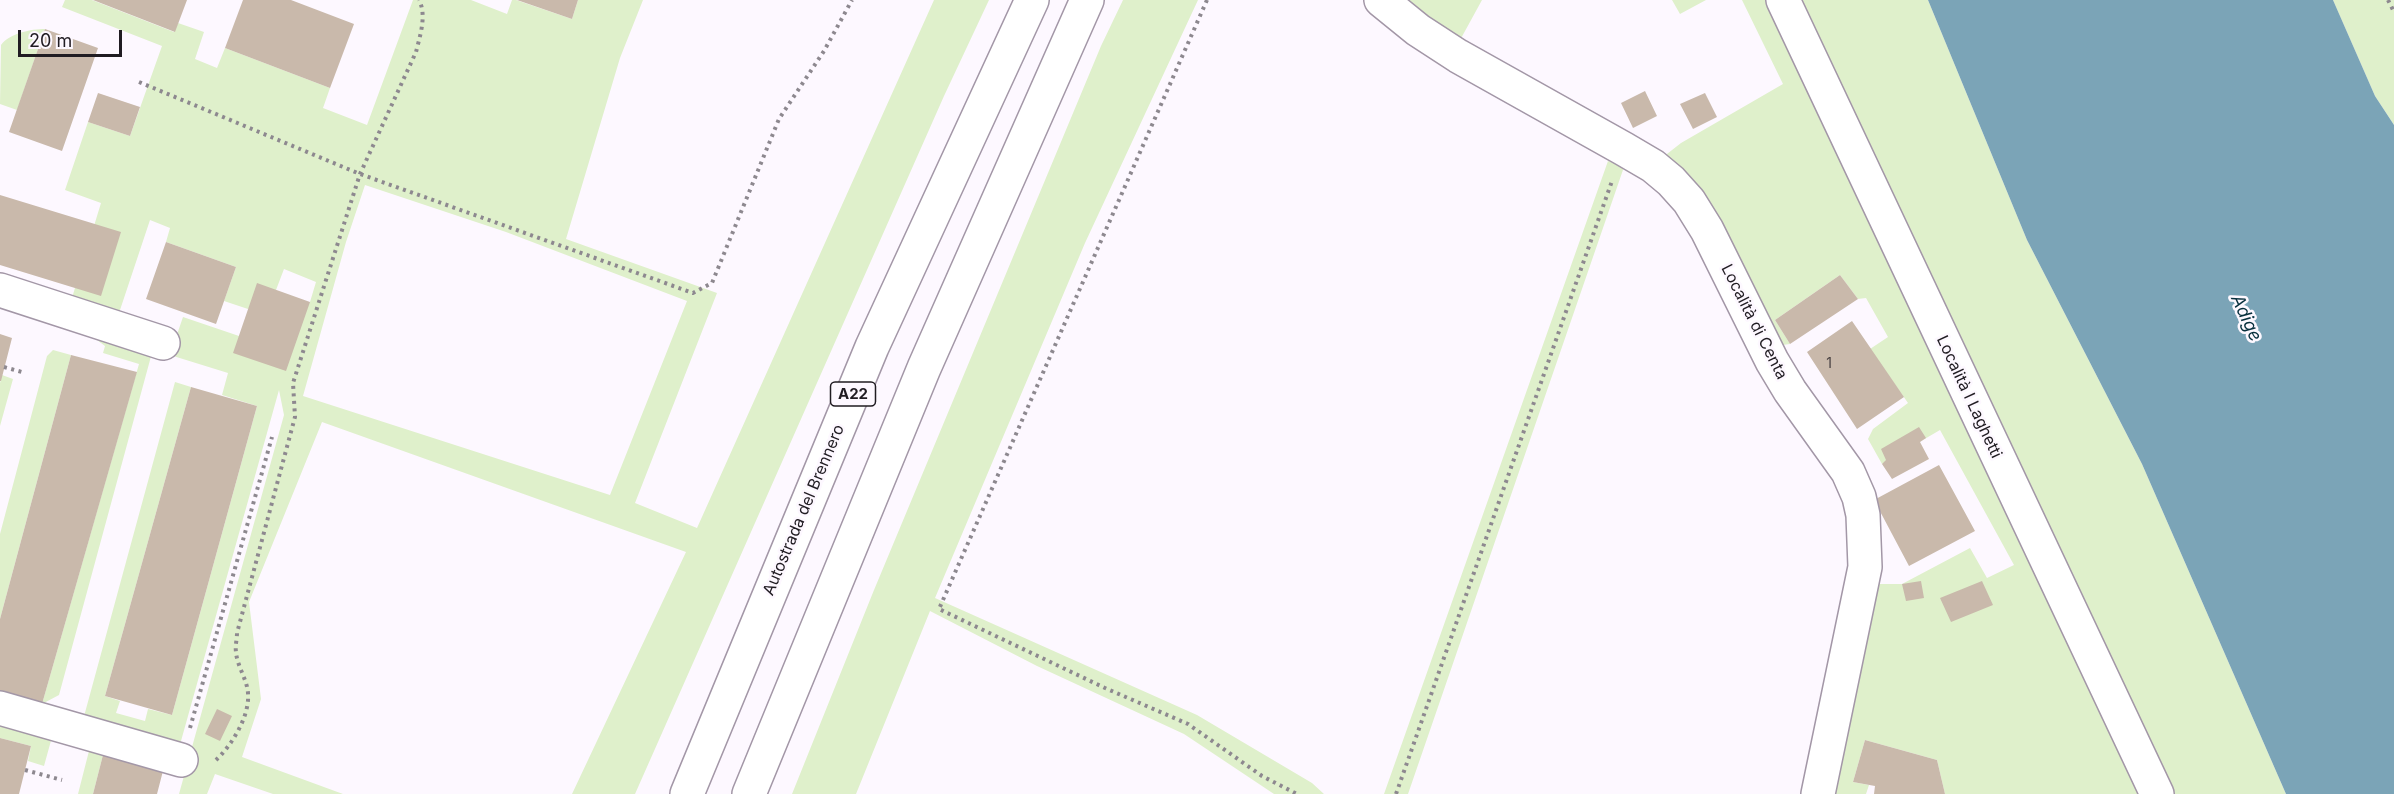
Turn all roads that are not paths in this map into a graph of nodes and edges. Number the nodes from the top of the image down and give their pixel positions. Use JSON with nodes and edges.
{"nodes":[{"id":1,"x":1032,"y":0,"type":"edge"},
{"id":2,"x":1087,"y":0,"type":"edge"},
{"id":3,"x":1381,"y":0,"type":"edge"},
{"id":4,"x":1783,"y":0,"type":"edge"},
{"id":5,"x":0,"y":290,"type":"edge"},
{"id":6,"x":163,"y":343,"type":"dead end"},
{"id":7,"x":0,"y":708,"type":"edge"},
{"id":8,"x":769,"y":745,"type":"junction"},
{"id":9,"x":196,"y":762,"type":"road end"},
{"id":10,"x":687,"y":794,"type":"edge"},
{"id":11,"x":749,"y":794,"type":"edge"},
{"id":12,"x":761,"y":794,"type":"edge"},
{"id":13,"x":1818,"y":794,"type":"edge"},
{"id":14,"x":2157,"y":794,"type":"edge"}],
"edges":[{"from":1,"to":10,"type":"main road","name":"Autostrada del Brennero","number":"A22"},
{"from":2,"to":8,"type":"main road"},
{"from":3,"to":13,"type":"main road","name":"Località di Centa"},
{"from":4,"to":14,"type":"main road","name":"Località I Laghetti"},
{"from":5,"to":6,"type":"main road"},
{"from":7,"to":9,"type":"main road"},
{"from":8,"to":11,"type":"main road"},
{"from":8,"to":12,"type":"main road"}]}
